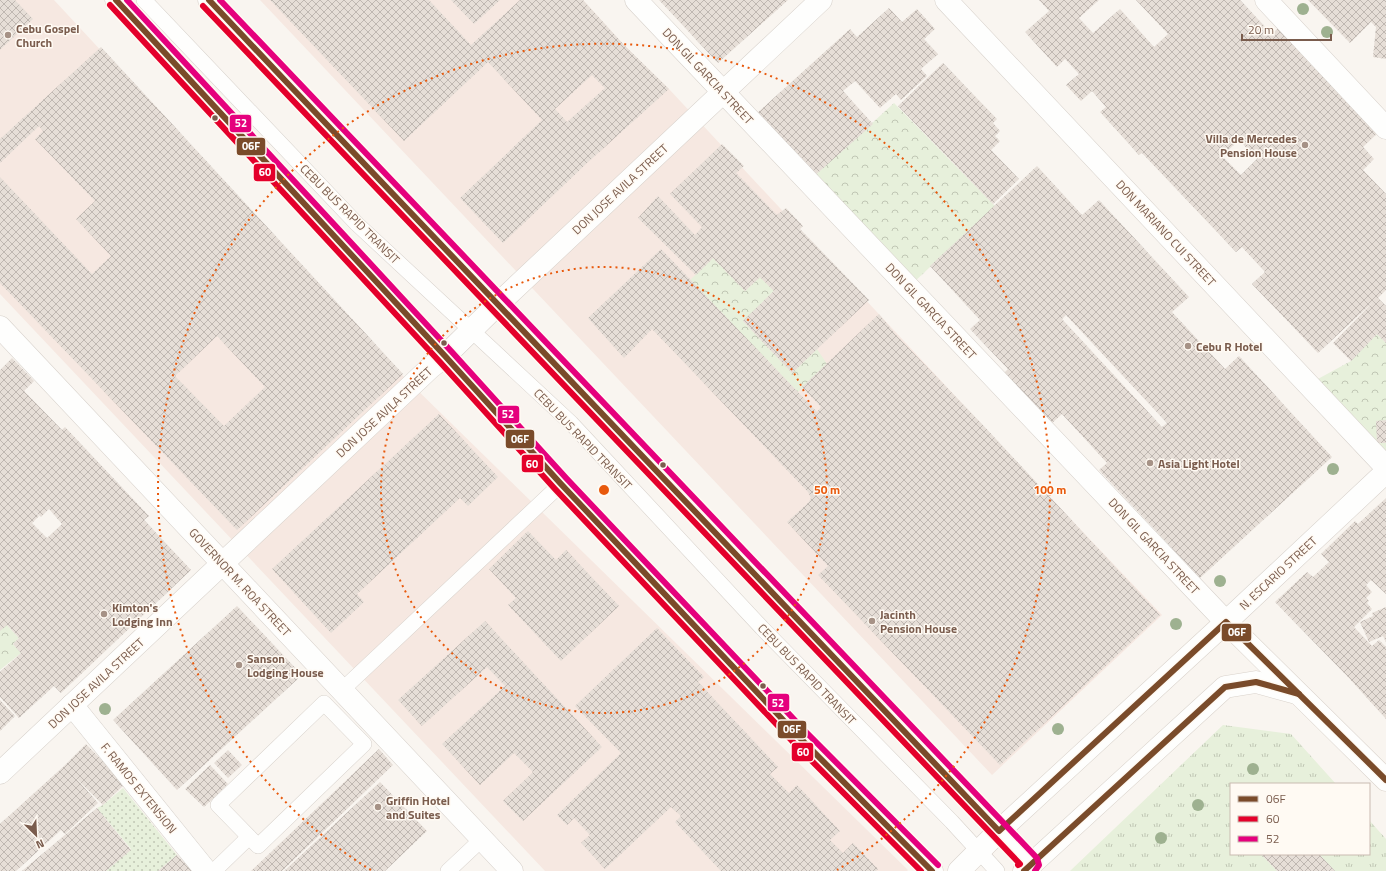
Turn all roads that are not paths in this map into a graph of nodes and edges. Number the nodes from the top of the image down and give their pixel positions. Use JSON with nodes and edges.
{"nodes":[{"id":1,"x":116,"y":0,"type":"edge"},
{"id":2,"x":144,"y":0,"type":"edge"},
{"id":3,"x":209,"y":0,"type":"edge"},
{"id":4,"x":636,"y":0,"type":"edge"},
{"id":5,"x":820,"y":0,"type":"edge"},
{"id":6,"x":946,"y":0,"type":"edge"},
{"id":7,"x":1266,"y":0,"type":"edge"},
{"id":8,"x":723,"y":92,"type":"junction"},
{"id":9,"x":1386,"y":128,"type":"edge"},
{"id":10,"x":497,"y":305,"type":"junction"},
{"id":11,"x":0,"y":328,"type":"edge"},
{"id":12,"x":471,"y":330,"type":"junction"},
{"id":13,"x":445,"y":356,"type":"junction"},
{"id":14,"x":1386,"y":467,"type":"edge"},
{"id":15,"x":1386,"y":472,"type":"edge"},
{"id":16,"x":561,"y":484,"type":"junction"},
{"id":17,"x":223,"y":564,"type":"junction"},
{"id":18,"x":1226,"y":622,"type":"junction"},
{"id":19,"x":345,"y":693,"type":"junction"},
{"id":20,"x":1299,"y":694,"type":"junction"},
{"id":21,"x":72,"y":706,"type":"junction"},
{"id":22,"x":333,"y":712,"type":"junction"},
{"id":23,"x":0,"y":773,"type":"edge"},
{"id":24,"x":1386,"y":780,"type":"edge"},
{"id":25,"x":999,"y":831,"type":"junction"},
{"id":26,"x":249,"y":837,"type":"junction"},
{"id":27,"x":482,"y":839,"type":"junction"},
{"id":28,"x":979,"y":850,"type":"junction"},
{"id":29,"x":1027,"y":867,"type":"edge"},
{"id":30,"x":206,"y":871,"type":"edge"},
{"id":31,"x":214,"y":871,"type":"edge"},
{"id":32,"x":448,"y":871,"type":"edge"},
{"id":33,"x":512,"y":871,"type":"edge"},
{"id":34,"x":932,"y":871,"type":"edge"},
{"id":35,"x":959,"y":871,"type":"edge"},
{"id":36,"x":997,"y":871,"type":"edge"}],
"edges":[{"from":1,"to":13,"type":"street"},
{"from":2,"to":12,"type":"lane","name":"CEBU BUS RAPID TRANSIT"},
{"from":3,"to":10,"type":"street"},
{"from":4,"to":8,"type":"street","name":"DON GIL GARCIA STREET"},
{"from":5,"to":8,"type":"street","name":"DON JOSE AVILA STREET"},
{"from":6,"to":14,"type":"street","name":"DON MARIANO CUI STREET"},
{"from":7,"to":9,"type":"street"},
{"from":8,"to":10,"type":"street","name":"DON JOSE AVILA STREET"},
{"from":8,"to":18,"type":"street","name":"DON GIL GARCIA STREET"},
{"from":10,"to":12,"type":"street","name":"DON JOSE AVILA STREET"},
{"from":10,"to":25,"type":"street"},
{"from":11,"to":17,"type":"street","name":"GOVERNOR M. ROA STREET"},
{"from":12,"to":13,"type":"street","name":"DON JOSE AVILA STREET"},
{"from":12,"to":28,"type":"lane","name":"CEBU BUS RAPID TRANSIT"},
{"from":13,"to":16,"type":"street"},
{"from":13,"to":17,"type":"street","name":"DON JOSE AVILA STREET"},
{"from":15,"to":18,"type":"street","name":"N. ESCARIO STREET"},
{"from":16,"to":19,"type":"lane"},
{"from":16,"to":34,"type":"street"},
{"from":17,"to":19,"type":"street","name":"GOVERNOR M. ROA STREET"},
{"from":17,"to":21,"type":"street","name":"DON JOSE AVILA STREET"},
{"from":18,"to":20,"type":"street","name":"DON GIL GARCIA STREET"},
{"from":18,"to":25,"type":"street","name":"N. ESCARIO STREET"},
{"from":19,"to":22,"type":"lane"},
{"from":19,"to":27,"type":"street","name":"GOVERNOR M. ROA STREET"},
{"from":20,"to":24,"type":"street","name":"DON GIL GARCIA STREET"},
{"from":20,"to":29,"type":"street"},
{"from":21,"to":23,"type":"street","name":"DON JOSE AVILA STREET"},
{"from":21,"to":30,"type":"street","name":"F. RAMOS EXTENSION"},
{"from":22,"to":26,"type":"lane"},
{"from":22,"to":26,"type":"lane"},
{"from":25,"to":28,"type":"street","name":"N. ESCARIO STREET"},
{"from":25,"to":29,"type":"street"},
{"from":26,"to":31,"type":"lane"},
{"from":27,"to":32,"type":"lane"},
{"from":27,"to":33,"type":"street","name":"GOVERNOR M. ROA STREET"},
{"from":28,"to":35,"type":"street","name":"N. ESCARIO STREET"},
{"from":28,"to":36,"type":"lane","name":"CEBU BUS RAPID TRANSIT"}]}
